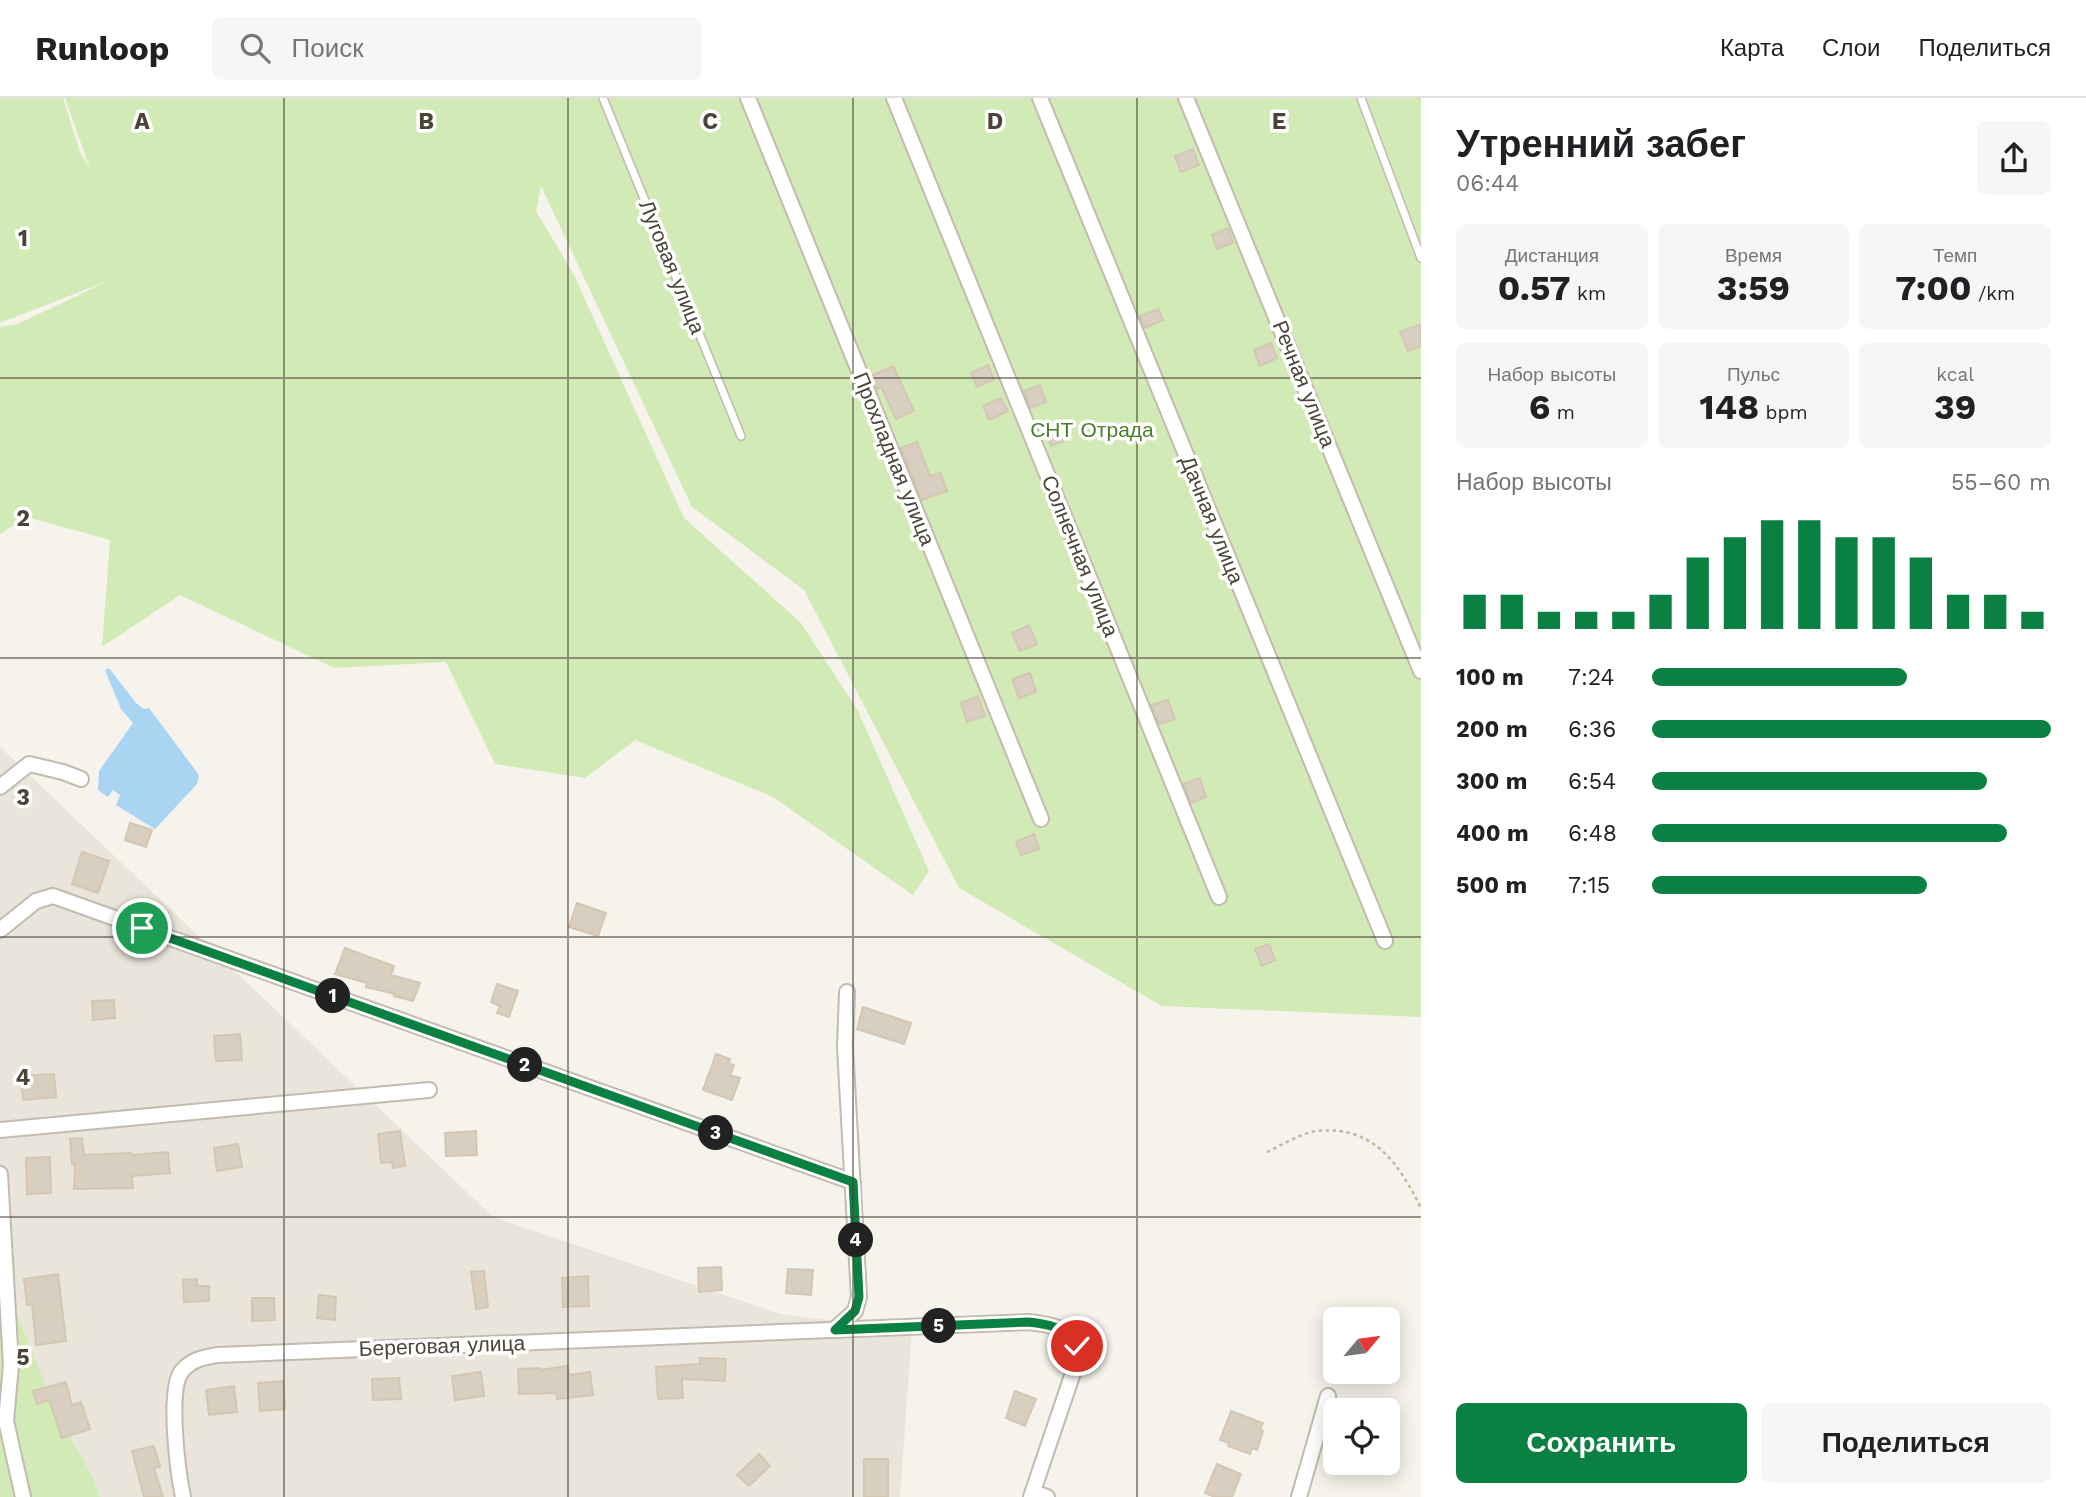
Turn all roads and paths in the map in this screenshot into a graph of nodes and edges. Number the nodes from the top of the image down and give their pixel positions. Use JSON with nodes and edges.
{"nodes":[{"id":1,"x":603,"y":98,"type":"edge"},
{"id":2,"x":748,"y":98,"type":"edge"},
{"id":3,"x":894,"y":98,"type":"edge"},
{"id":4,"x":1040,"y":98,"type":"edge"},
{"id":5,"x":1186,"y":98,"type":"edge"},
{"id":6,"x":1361,"y":98,"type":"edge"},
{"id":7,"x":1421,"y":258,"type":"edge"},
{"id":8,"x":741,"y":436,"type":"dead end"},
{"id":9,"x":1421,"y":671,"type":"edge"},
{"id":10,"x":81,"y":779,"type":"dead end"},
{"id":11,"x":0,"y":787,"type":"edge"},
{"id":12,"x":1041,"y":819,"type":"dead end"},
{"id":13,"x":1219,"y":897,"type":"dead end"},
{"id":14,"x":0,"y":930,"type":"edge"},
{"id":15,"x":1385,"y":941,"type":"dead end"},
{"id":16,"x":847,"y":992,"type":"dead end"},
{"id":17,"x":429,"y":1090,"type":"dead end"},
{"id":18,"x":0,"y":1130,"type":"edge"},
{"id":19,"x":1267,"y":1152,"type":"dead end"},
{"id":20,"x":0,"y":1174,"type":"edge"},
{"id":21,"x":853,"y":1182,"type":"junction"},
{"id":22,"x":1421,"y":1208,"type":"edge"},
{"id":23,"x":835,"y":1330,"type":"junction"},
{"id":24,"x":6,"y":1362,"type":"edge"},
{"id":25,"x":1328,"y":1396,"type":"dead end"},
{"id":26,"x":1037,"y":1495,"type":"edge"},
{"id":27,"x":23,"y":1497,"type":"edge"},
{"id":28,"x":183,"y":1497,"type":"edge"},
{"id":29,"x":1299,"y":1497,"type":"edge"}],
"edges":[{"from":1,"to":8,"type":"lane","name":"Луговая улица"},
{"from":2,"to":12,"type":"street","name":"Прохладная улица"},
{"from":3,"to":13,"type":"street","name":"Солнечная улица"},
{"from":4,"to":15,"type":"street","name":"Дачная улица"},
{"from":5,"to":9,"type":"street","name":"Речная улица"},
{"from":6,"to":7,"type":"lane"},
{"from":10,"to":11,"type":"street"},
{"from":14,"to":21,"type":"street"},
{"from":16,"to":21,"type":"street"},
{"from":17,"to":18,"type":"street"},
{"from":19,"to":22,"type":"path"},
{"from":20,"to":24,"type":"street"},
{"from":21,"to":23,"type":"street"},
{"from":23,"to":26,"type":"street"},
{"from":23,"to":28,"type":"street","name":"Береговая улица"},
{"from":24,"to":27,"type":"street"},
{"from":25,"to":29,"type":"street"}]}
